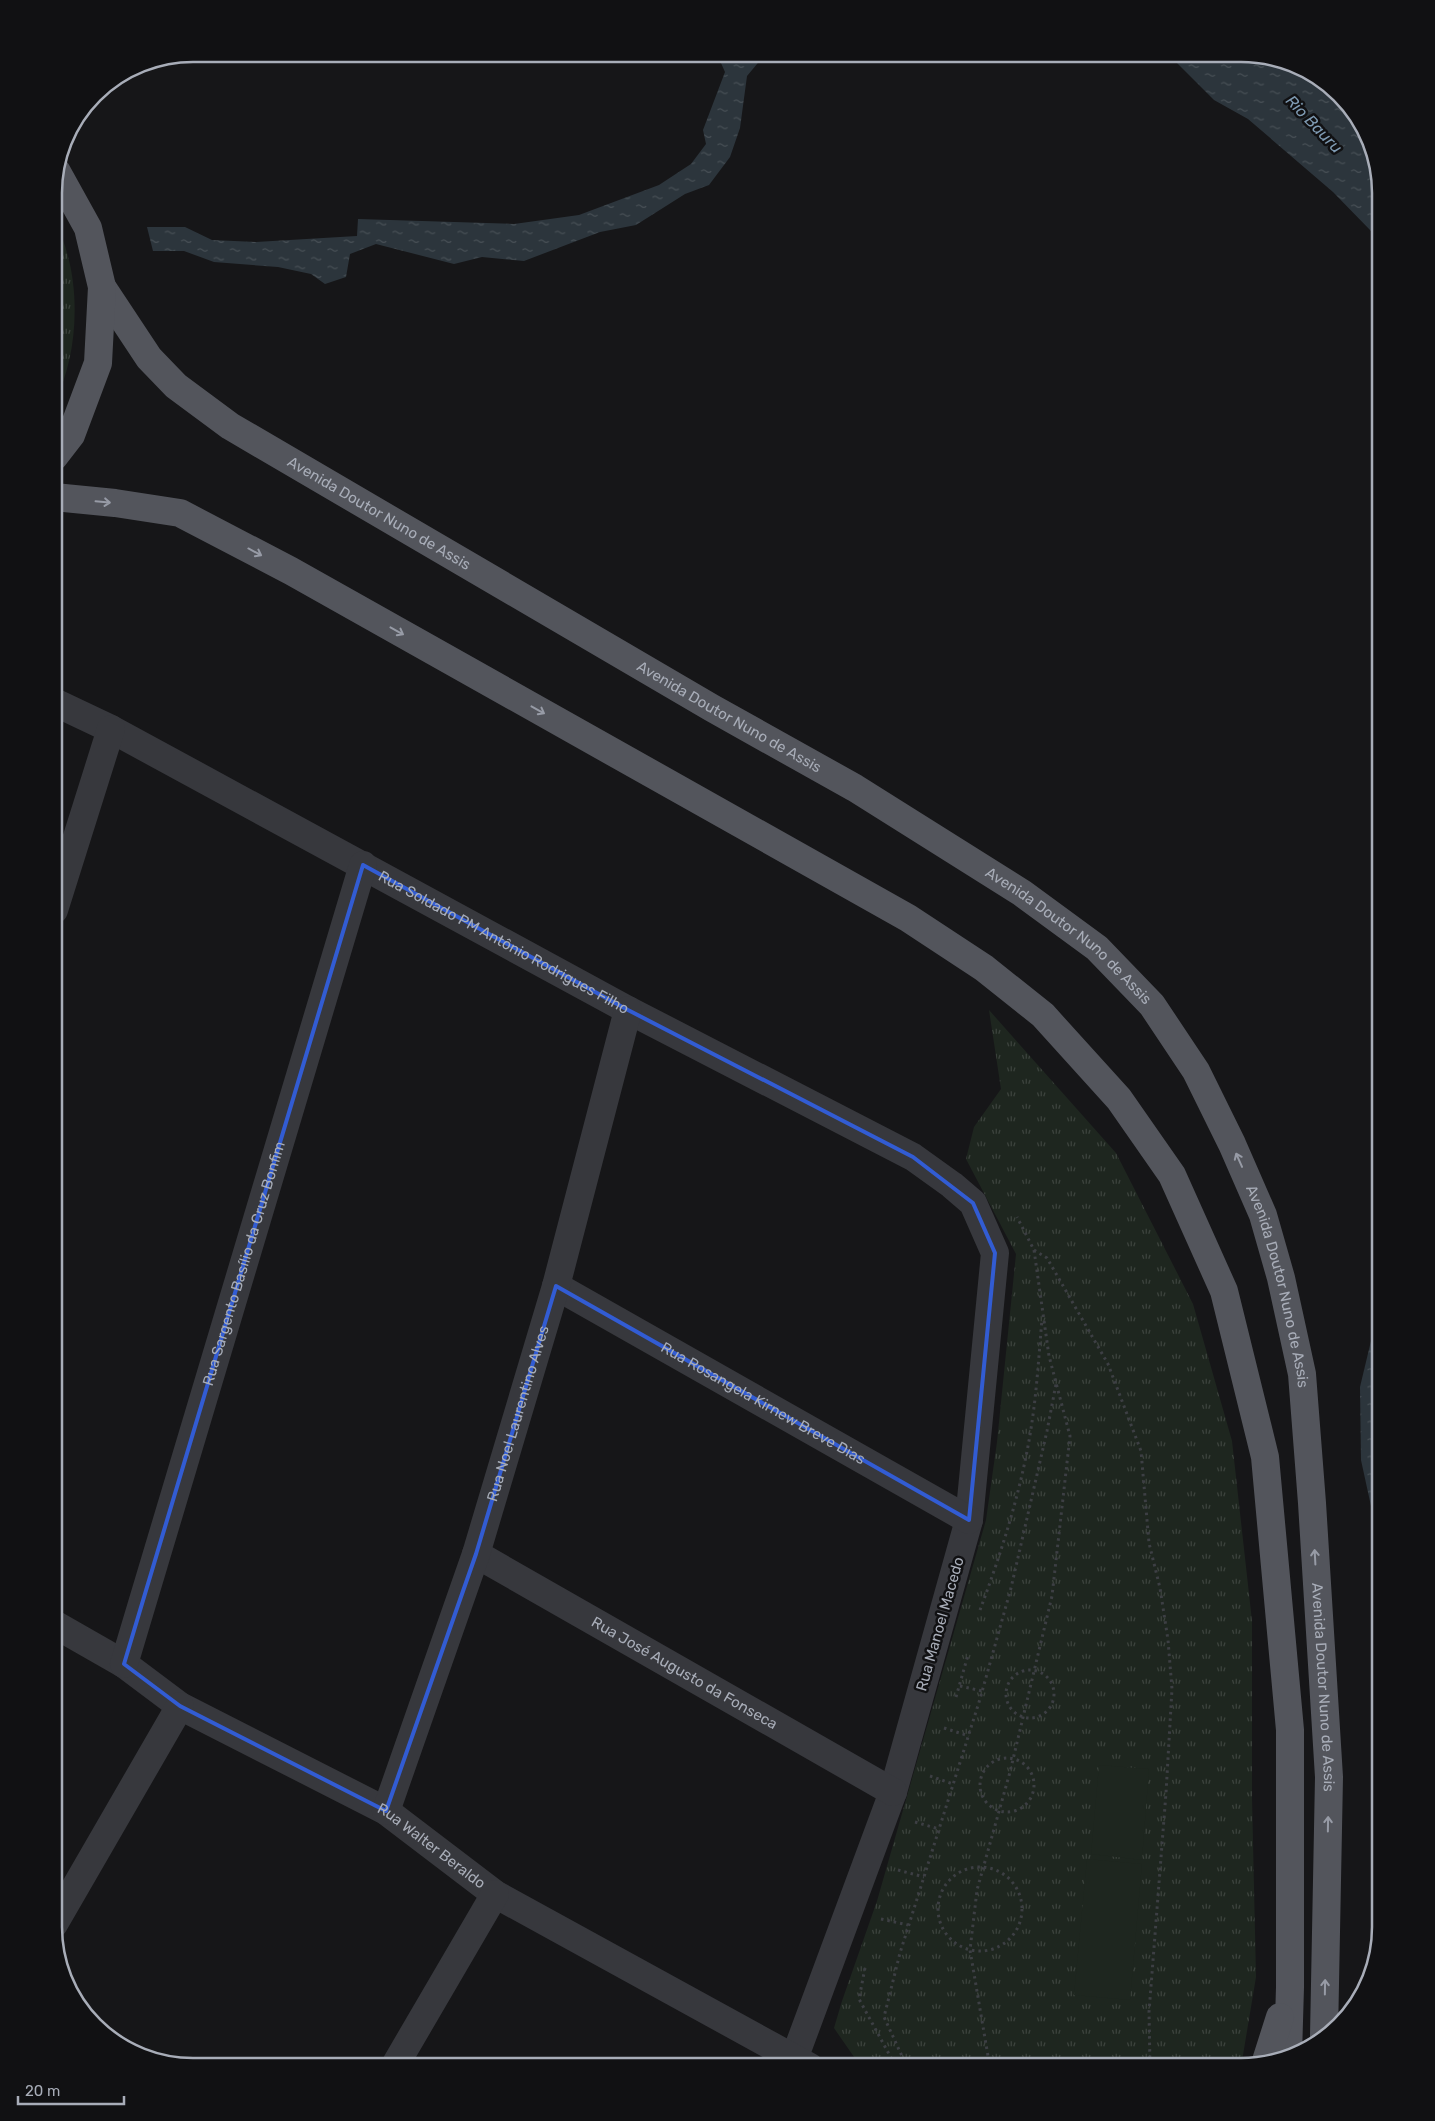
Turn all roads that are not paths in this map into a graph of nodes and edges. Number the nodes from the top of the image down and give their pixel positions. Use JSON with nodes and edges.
{"nodes":[{"id":1,"x":63,"y":182,"type":"edge"},
{"id":2,"x":102,"y":287,"type":"junction"},
{"id":3,"x":63,"y":445,"type":"edge"},
{"id":4,"x":63,"y":499,"type":"edge"},
{"id":5,"x":63,"y":706,"type":"edge"},
{"id":6,"x":111,"y":729,"type":"junction"},
{"id":7,"x":363,"y":865,"type":"junction"},
{"id":8,"x":63,"y":883,"type":"edge"},
{"id":9,"x":628,"y":1010,"type":"junction"},
{"id":10,"x":952,"y":1185,"type":"joint"},
{"id":11,"x":556,"y":1286,"type":"junction"},
{"id":12,"x":969,"y":1520,"type":"junction"},
{"id":13,"x":476,"y":1554,"type":"junction"},
{"id":14,"x":62,"y":1629,"type":"edge"},
{"id":15,"x":124,"y":1664,"type":"junction"},
{"id":16,"x":180,"y":1706,"type":"junction"},
{"id":17,"x":893,"y":1792,"type":"junction"},
{"id":18,"x":386,"y":1811,"type":"junction"},
{"id":19,"x":495,"y":1894,"type":"junction"},
{"id":20,"x":62,"y":1910,"type":"edge"},
{"id":21,"x":1290,"y":1987,"type":"junction"},
{"id":22,"x":1324,"y":2028,"type":"edge"},
{"id":23,"x":1288,"y":2050,"type":"edge"},
{"id":24,"x":1268,"y":2055,"type":"edge"},
{"id":25,"x":399,"y":2058,"type":"edge"},
{"id":26,"x":788,"y":2058,"type":"edge"},
{"id":27,"x":801,"y":2058,"type":"edge"}],
"edges":[{"from":1,"to":2,"type":"main road","name":"Avenida Doutor Nuno de Assis"},
{"from":2,"to":3,"type":"main road","name":"Avenida Doutor Nuno de Assis"},
{"from":22,"to":2,"type":"main road","name":"Avenida Doutor Nuno de Assis","one_way":true},
{"from":4,"to":21,"type":"main road","one_way":true},
{"from":5,"to":6,"type":"street","name":"Rua Soldado PM Antônio Rodrigues Filho"},
{"from":6,"to":7,"type":"street","name":"Rua Soldado PM Antônio Rodrigues Filho"},
{"from":6,"to":8,"type":"street"},
{"from":7,"to":9,"type":"street","name":"Rua Soldado PM Antônio Rodrigues Filho"},
{"from":7,"to":15,"type":"street","name":"Rua Sargento Basílio da Cruz Bonfim"},
{"from":9,"to":10,"type":"street","name":"Rua Soldado PM Antônio Rodrigues Filho"},
{"from":9,"to":11,"type":"street","name":"Rua Noel Laurentino Alves"},
{"from":10,"to":12,"type":"street","name":"Rua Manoel Macedo"},
{"from":11,"to":12,"type":"street","name":"Rua Rosangela Kirnew Breve Dias"},
{"from":11,"to":13,"type":"street","name":"Rua Noel Laurentino Alves"},
{"from":12,"to":17,"type":"street","name":"Rua Manoel Macedo"},
{"from":13,"to":17,"type":"street","name":"Rua José Augusto da Fonseca"},
{"from":13,"to":18,"type":"street","name":"Rua Noel Laurentino Alves"},
{"from":14,"to":15,"type":"street","name":"Rua Walter Beraldo"},
{"from":15,"to":16,"type":"street","name":"Rua Walter Beraldo"},
{"from":16,"to":18,"type":"street","name":"Rua Walter Beraldo"},
{"from":16,"to":20,"type":"street"},
{"from":17,"to":27,"type":"street","name":"Rua Manoel Macedo"},
{"from":18,"to":19,"type":"street","name":"Rua Walter Beraldo"},
{"from":19,"to":25,"type":"street"},
{"from":19,"to":26,"type":"street","name":"Rua Walter Beraldo"},
{"from":21,"to":23,"type":"main road"},
{"from":21,"to":24,"type":"main road"}]}
